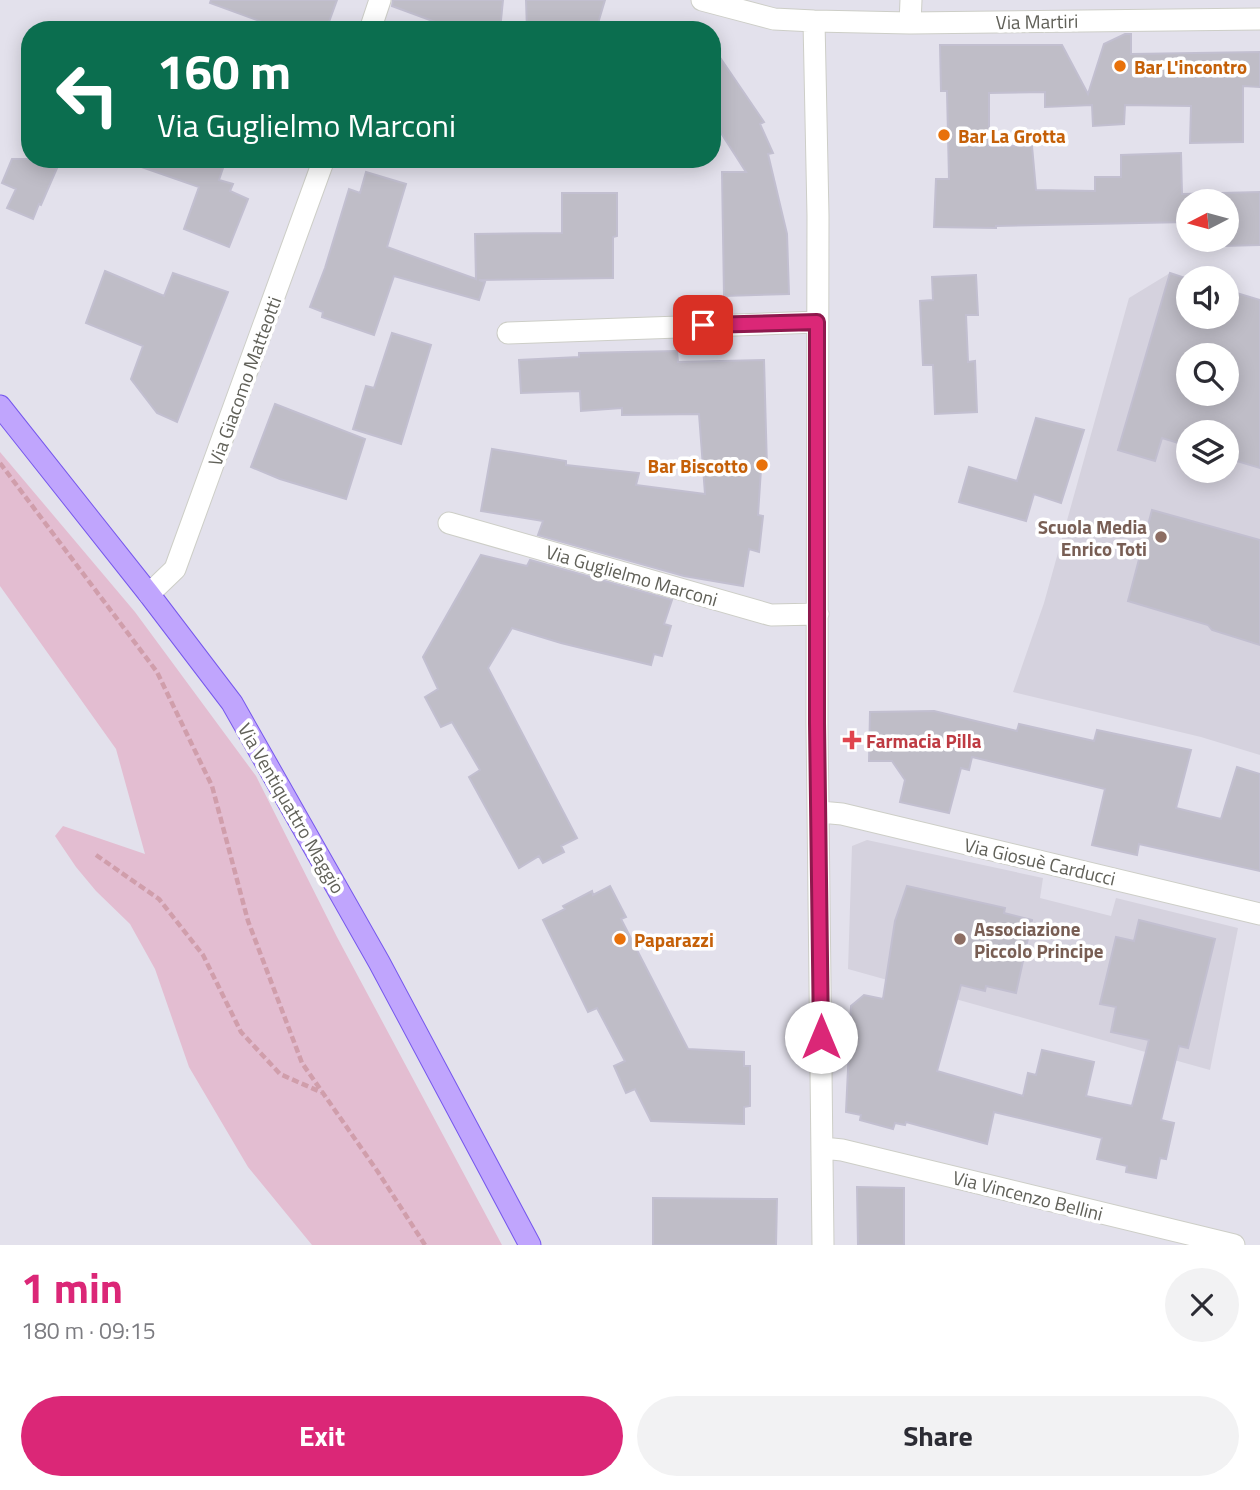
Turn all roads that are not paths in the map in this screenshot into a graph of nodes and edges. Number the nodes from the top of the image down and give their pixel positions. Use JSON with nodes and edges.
{"nodes":[{"id":1,"x":380,"y":0,"type":"edge"},
{"id":2,"x":702,"y":0,"type":"edge"},
{"id":3,"x":911,"y":0,"type":"edge"},
{"id":4,"x":732,"y":5,"type":"edge"},
{"id":5,"x":1260,"y":19,"type":"edge"},
{"id":6,"x":373,"y":21,"type":"edge"},
{"id":7,"x":814,"y":21,"type":"junction"},
{"id":8,"x":910,"y":23,"type":"junction"},
{"id":9,"x":321,"y":168,"type":"edge"},
{"id":10,"x":817,"y":322,"type":"junction"},
{"id":11,"x":508,"y":333,"type":"dead end"},
{"id":12,"x":0,"y":406,"type":"edge"},
{"id":13,"x":449,"y":523,"type":"dead end"},
{"id":14,"x":149,"y":594,"type":"junction"},
{"id":15,"x":818,"y":614,"type":"junction"},
{"id":16,"x":820,"y":812,"type":"junction"},
{"id":17,"x":1260,"y":914,"type":"edge"},
{"id":18,"x":823,"y":1148,"type":"junction"},
{"id":19,"x":530,"y":1245,"type":"edge"},
{"id":20,"x":824,"y":1245,"type":"edge"},
{"id":21,"x":1234,"y":1245,"type":"edge"}],
"edges":[{"from":1,"to":6,"type":"street"},
{"from":2,"to":4,"type":"street","name":"Via Martiri"},
{"from":3,"to":8,"type":"street"},
{"from":4,"to":7,"type":"street","name":"Via Martiri"},
{"from":5,"to":8,"type":"street","name":"Via Martiri"},
{"from":7,"to":8,"type":"street","name":"Via Martiri"},
{"from":7,"to":10,"type":"street"},
{"from":9,"to":14,"type":"street","name":"Via Giacomo Matteotti"},
{"from":10,"to":11,"type":"street"},
{"from":10,"to":15,"type":"street"},
{"from":12,"to":14,"type":"main road","name":"Via Ventiquattro Maggio"},
{"from":13,"to":15,"type":"street","name":"Via Guglielmo Marconi"},
{"from":14,"to":19,"type":"main road","name":"Via Ventiquattro Maggio"},
{"from":15,"to":16,"type":"street"},
{"from":16,"to":17,"type":"street","name":"Via Giosuè Carducci"},
{"from":16,"to":18,"type":"street"},
{"from":18,"to":20,"type":"street"},
{"from":18,"to":21,"type":"street","name":"Via Vincenzo Bellini"}]}
